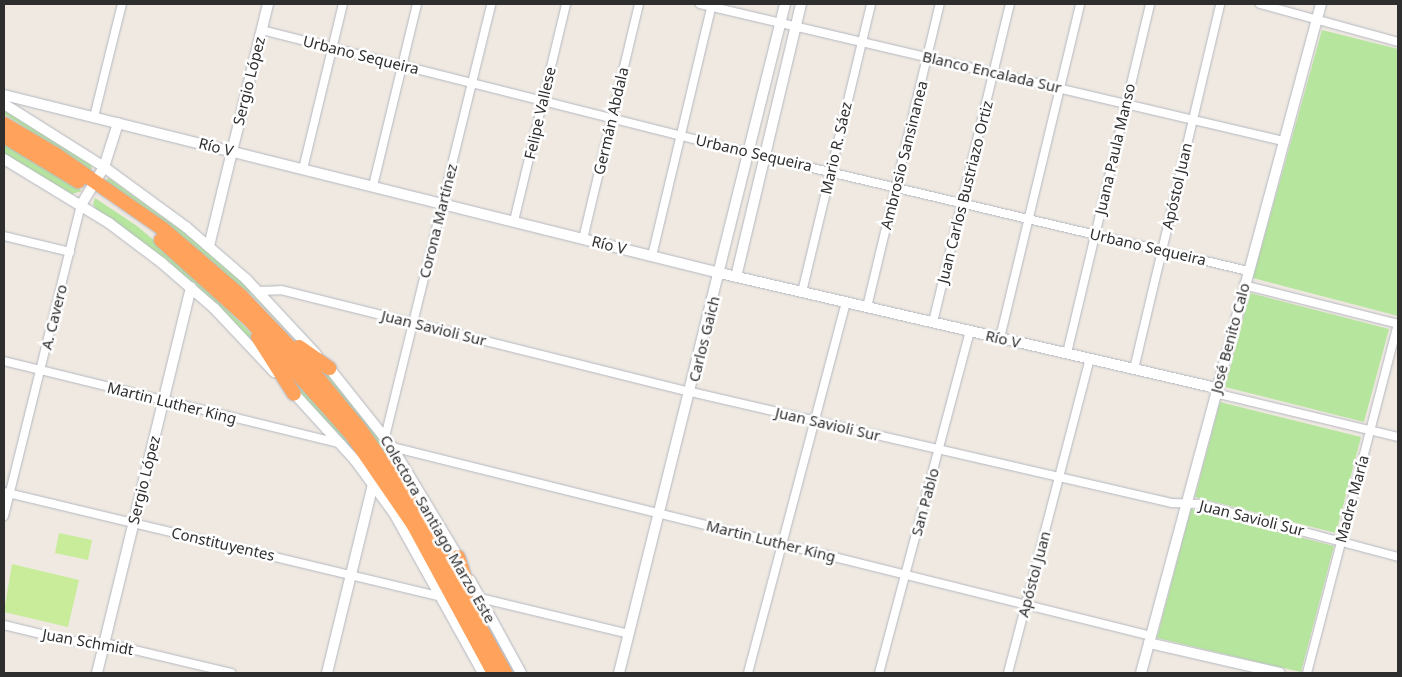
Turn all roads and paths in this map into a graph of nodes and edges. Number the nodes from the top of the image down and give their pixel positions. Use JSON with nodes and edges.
{"nodes":[{"id":1,"x":122,"y":4,"type":"edge"},
{"id":2,"x":268,"y":4,"type":"edge"},
{"id":3,"x":343,"y":4,"type":"edge"},
{"id":4,"x":417,"y":4,"type":"edge"},
{"id":5,"x":491,"y":4,"type":"edge"},
{"id":6,"x":566,"y":4,"type":"edge"},
{"id":7,"x":639,"y":4,"type":"edge"},
{"id":8,"x":700,"y":4,"type":"edge"},
{"id":9,"x":785,"y":4,"type":"edge"},
{"id":10,"x":801,"y":4,"type":"edge"},
{"id":11,"x":871,"y":4,"type":"edge"},
{"id":12,"x":940,"y":4,"type":"edge"},
{"id":13,"x":1010,"y":4,"type":"edge"},
{"id":14,"x":1080,"y":4,"type":"edge"},
{"id":15,"x":1150,"y":4,"type":"edge"},
{"id":16,"x":1220,"y":4,"type":"edge"},
{"id":17,"x":1260,"y":4,"type":"edge"},
{"id":18,"x":1321,"y":4,"type":"edge"},
{"id":19,"x":712,"y":5,"type":"edge"},
{"id":20,"x":1317,"y":20,"type":"junction"},
{"id":21,"x":780,"y":23,"type":"junction"},
{"id":22,"x":796,"y":26,"type":"junction"},
{"id":23,"x":262,"y":30,"type":"junction"},
{"id":24,"x":862,"y":42,"type":"junction"},
{"id":25,"x":1398,"y":42,"type":"edge"},
{"id":26,"x":332,"y":47,"type":"junction"},
{"id":27,"x":927,"y":57,"type":"junction"},
{"id":28,"x":402,"y":65,"type":"junction"},
{"id":29,"x":993,"y":73,"type":"junction"},
{"id":30,"x":472,"y":82,"type":"junction"},
{"id":31,"x":1060,"y":88,"type":"junction"},
{"id":32,"x":4,"y":95,"type":"edge"},
{"id":33,"x":543,"y":100,"type":"junction"},
{"id":34,"x":4,"y":104,"type":"edge"},
{"id":35,"x":1126,"y":104,"type":"junction"},
{"id":36,"x":94,"y":117,"type":"junction"},
{"id":37,"x":4,"y":118,"type":"edge"},
{"id":38,"x":612,"y":118,"type":"junction"},
{"id":39,"x":1193,"y":120,"type":"junction"},
{"id":40,"x":118,"y":123,"type":"junction"},
{"id":41,"x":4,"y":124,"type":"edge"},
{"id":42,"x":680,"y":135,"type":"junction"},
{"id":43,"x":4,"y":136,"type":"edge"},
{"id":44,"x":1284,"y":141,"type":"junction"},
{"id":45,"x":232,"y":151,"type":"junction"},
{"id":46,"x":749,"y":153,"type":"junction"},
{"id":47,"x":55,"y":154,"type":"junction"},
{"id":48,"x":765,"y":156,"type":"junction"},
{"id":49,"x":4,"y":159,"type":"edge"},
{"id":50,"x":104,"y":167,"type":"junction"},
{"id":51,"x":303,"y":169,"type":"junction"},
{"id":52,"x":831,"y":171,"type":"junction"},
{"id":53,"x":93,"y":185,"type":"junction"},
{"id":54,"x":373,"y":186,"type":"junction"},
{"id":55,"x":896,"y":187,"type":"junction"},
{"id":56,"x":962,"y":202,"type":"junction"},
{"id":57,"x":442,"y":204,"type":"junction"},
{"id":58,"x":81,"y":205,"type":"junction"},
{"id":59,"x":1028,"y":218,"type":"junction"},
{"id":60,"x":514,"y":222,"type":"junction"},
{"id":61,"x":1095,"y":234,"type":"junction"},
{"id":62,"x":4,"y":236,"type":"edge"},
{"id":63,"x":583,"y":239,"type":"junction"},
{"id":64,"x":209,"y":246,"type":"junction"},
{"id":65,"x":1162,"y":250,"type":"junction"},
{"id":66,"x":70,"y":252,"type":"junction"},
{"id":67,"x":652,"y":256,"type":"junction"},
{"id":68,"x":186,"y":260,"type":"junction"},
{"id":69,"x":1248,"y":271,"type":"junction"},
{"id":70,"x":720,"y":273,"type":"junction"},
{"id":71,"x":736,"y":277,"type":"junction"},
{"id":72,"x":1244,"y":285,"type":"junction"},
{"id":73,"x":191,"y":287,"type":"junction"},
{"id":74,"x":232,"y":288,"type":"junction"},
{"id":75,"x":258,"y":291,"type":"junction"},
{"id":76,"x":802,"y":292,"type":"junction"},
{"id":77,"x":846,"y":302,"type":"junction"},
{"id":78,"x":867,"y":307,"type":"junction"},
{"id":79,"x":933,"y":322,"type":"junction"},
{"id":80,"x":413,"y":323,"type":"junction"},
{"id":81,"x":1398,"y":324,"type":"edge"},
{"id":82,"x":970,"y":331,"type":"junction"},
{"id":83,"x":1000,"y":338,"type":"junction"},
{"id":84,"x":1067,"y":353,"type":"junction"},
{"id":85,"x":1090,"y":359,"type":"junction"},
{"id":86,"x":4,"y":361,"type":"edge"},
{"id":87,"x":329,"y":368,"type":"junction"},
{"id":88,"x":1134,"y":369,"type":"junction"},
{"id":89,"x":40,"y":370,"type":"junction"},
{"id":90,"x":1216,"y":390,"type":"junction"},
{"id":91,"x":691,"y":392,"type":"junction"},
{"id":92,"x":294,"y":394,"type":"junction"},
{"id":93,"x":164,"y":401,"type":"junction"},
{"id":94,"x":814,"y":421,"type":"junction"},
{"id":95,"x":1370,"y":430,"type":"junction"},
{"id":96,"x":1398,"y":437,"type":"edge"},
{"id":97,"x":385,"y":438,"type":"junction"},
{"id":98,"x":341,"y":444,"type":"junction"},
{"id":99,"x":392,"y":447,"type":"junction"},
{"id":100,"x":939,"y":449,"type":"junction"},
{"id":101,"x":1059,"y":477,"type":"junction"},
{"id":102,"x":374,"y":485,"type":"junction"},
{"id":103,"x":7,"y":492,"type":"edge"},
{"id":104,"x":1186,"y":504,"type":"junction"},
{"id":105,"x":659,"y":514,"type":"junction"},
{"id":106,"x":4,"y":516,"type":"edge"},
{"id":107,"x":134,"y":523,"type":"junction"},
{"id":108,"x":1341,"y":542,"type":"junction"},
{"id":109,"x":782,"y":544,"type":"junction"},
{"id":110,"x":458,"y":557,"type":"junction"},
{"id":111,"x":1398,"y":557,"type":"edge"},
{"id":112,"x":351,"y":575,"type":"junction"},
{"id":113,"x":905,"y":575,"type":"junction"},
{"id":114,"x":442,"y":597,"type":"junction"},
{"id":115,"x":480,"y":598,"type":"junction"},
{"id":116,"x":1026,"y":605,"type":"junction"},
{"id":117,"x":4,"y":625,"type":"edge"},
{"id":118,"x":629,"y":634,"type":"junction"},
{"id":119,"x":1150,"y":639,"type":"junction"},
{"id":120,"x":105,"y":642,"type":"junction"},
{"id":121,"x":97,"y":673,"type":"edge"},
{"id":122,"x":231,"y":673,"type":"edge"},
{"id":123,"x":327,"y":673,"type":"edge"},
{"id":124,"x":483,"y":673,"type":"edge"},
{"id":125,"x":494,"y":673,"type":"edge"},
{"id":126,"x":505,"y":673,"type":"edge"},
{"id":127,"x":511,"y":673,"type":"edge"},
{"id":128,"x":521,"y":673,"type":"edge"},
{"id":129,"x":619,"y":673,"type":"edge"},
{"id":130,"x":748,"y":673,"type":"edge"},
{"id":131,"x":879,"y":673,"type":"edge"},
{"id":132,"x":1008,"y":673,"type":"edge"},
{"id":133,"x":1141,"y":673,"type":"edge"},
{"id":134,"x":1280,"y":673,"type":"edge"},
{"id":135,"x":1307,"y":673,"type":"edge"}],
"edges":[{"from":1,"to":36,"type":"street"},
{"from":2,"to":23,"type":"street","name":"Sergio López"},
{"from":3,"to":26,"type":"street"},
{"from":4,"to":28,"type":"street"},
{"from":5,"to":30,"type":"street","name":"Corona Martínez"},
{"from":6,"to":33,"type":"street","name":"Felipe Vallese"},
{"from":7,"to":38,"type":"street","name":"Germán Abdala"},
{"from":8,"to":19,"type":"street","name":"Blanco Encalada Sur"},
{"from":9,"to":21,"type":"street","name":"Carlos Gaich"},
{"from":10,"to":22,"type":"street"},
{"from":11,"to":24,"type":"street","name":"Mario R. Sáez"},
{"from":12,"to":27,"type":"street","name":"Ambrosio Sansinanea"},
{"from":13,"to":29,"type":"street","name":"Juan Carlos Bustriazo Ortiz"},
{"from":14,"to":31,"type":"street"},
{"from":15,"to":35,"type":"street","name":"Juana Paula Manso"},
{"from":16,"to":39,"type":"street","name":"Apóstol Juan"},
{"from":17,"to":20,"type":"street"},
{"from":18,"to":20,"type":"street","name":"José Benito Calo"},
{"from":19,"to":21,"type":"street","name":"Blanco Encalada Sur"},
{"from":19,"to":42,"type":"street"},
{"from":20,"to":25,"type":"street"},
{"from":20,"to":44,"type":"street","name":"José Benito Calo"},
{"from":21,"to":22,"type":"street","name":"Blanco Encalada Sur"},
{"from":21,"to":46,"type":"street","name":"Carlos Gaich"},
{"from":22,"to":24,"type":"street","name":"Blanco Encalada Sur"},
{"from":22,"to":48,"type":"street"},
{"from":23,"to":26,"type":"street","name":"Urbano Sequeira"},
{"from":23,"to":45,"type":"street","name":"Sergio López"},
{"from":24,"to":27,"type":"street","name":"Blanco Encalada Sur"},
{"from":24,"to":52,"type":"street","name":"Mario R. Sáez"},
{"from":26,"to":28,"type":"street","name":"Urbano Sequeira"},
{"from":26,"to":51,"type":"street"},
{"from":27,"to":29,"type":"street","name":"Blanco Encalada Sur"},
{"from":27,"to":55,"type":"street","name":"Ambrosio Sansinanea"},
{"from":28,"to":30,"type":"street","name":"Urbano Sequeira"},
{"from":28,"to":54,"type":"street"},
{"from":29,"to":31,"type":"street","name":"Blanco Encalada Sur"},
{"from":29,"to":56,"type":"street","name":"Juan Carlos Bustriazo Ortiz"},
{"from":30,"to":33,"type":"street","name":"Urbano Sequeira"},
{"from":30,"to":57,"type":"street","name":"Corona Martínez"},
{"from":31,"to":35,"type":"street","name":"Blanco Encalada Sur"},
{"from":31,"to":59,"type":"street"},
{"from":32,"to":36,"type":"street","name":"Río V"},
{"from":33,"to":38,"type":"street","name":"Urbano Sequeira"},
{"from":33,"to":60,"type":"street","name":"Felipe Vallese"},
{"from":34,"to":50,"type":"street","name":"Colectora Santiago Marzo Este"},
{"from":35,"to":39,"type":"street","name":"Blanco Encalada Sur"},
{"from":35,"to":61,"type":"street","name":"Juana Paula Manso"},
{"from":36,"to":40,"type":"street","name":"Río V"},
{"from":37,"to":47,"type":"highway"},
{"from":38,"to":42,"type":"street","name":"Urbano Sequeira"},
{"from":38,"to":63,"type":"street","name":"Germán Abdala"},
{"from":39,"to":44,"type":"street","name":"Blanco Encalada Sur"},
{"from":39,"to":65,"type":"street","name":"Apóstol Juan"},
{"from":40,"to":45,"type":"street","name":"Río V"},
{"from":40,"to":50,"type":"street","name":"A. Cavero"},
{"from":41,"to":47,"type":"highway"},
{"from":42,"to":46,"type":"street","name":"Urbano Sequeira"},
{"from":42,"to":67,"type":"street"},
{"from":43,"to":53,"type":"highway"},
{"from":44,"to":69,"type":"street","name":"José Benito Calo"},
{"from":45,"to":51,"type":"street","name":"Río V"},
{"from":45,"to":64,"type":"street","name":"Sergio López"},
{"from":46,"to":48,"type":"street","name":"Urbano Sequeira"},
{"from":46,"to":70,"type":"street","name":"Carlos Gaich"},
{"from":47,"to":53,"type":"highway"},
{"from":48,"to":52,"type":"street","name":"Urbano Sequeira"},
{"from":48,"to":71,"type":"street"},
{"from":49,"to":58,"type":"street","name":"Colectora Santiago Marzo Este"},
{"from":50,"to":53,"type":"street","name":"A. Cavero"},
{"from":50,"to":64,"type":"street","name":"Colectora Santiago Marzo Este"},
{"from":51,"to":54,"type":"street","name":"Río V"},
{"from":52,"to":55,"type":"street","name":"Urbano Sequeira"},
{"from":52,"to":76,"type":"street","name":"Mario R. Sáez"},
{"from":53,"to":58,"type":"street","name":"A. Cavero"},
{"from":53,"to":68,"type":"highway"},
{"from":53,"to":74,"type":"highway"},
{"from":54,"to":57,"type":"street","name":"Río V"},
{"from":55,"to":56,"type":"street","name":"Urbano Sequeira"},
{"from":55,"to":78,"type":"street","name":"Ambrosio Sansinanea"},
{"from":56,"to":59,"type":"street","name":"Urbano Sequeira"},
{"from":56,"to":79,"type":"street","name":"Juan Carlos Bustriazo Ortiz"},
{"from":57,"to":60,"type":"street","name":"Río V"},
{"from":57,"to":80,"type":"street","name":"Corona Martínez"},
{"from":58,"to":66,"type":"street","name":"A. Cavero"},
{"from":58,"to":73,"type":"street","name":"Colectora Santiago Marzo Este"},
{"from":59,"to":61,"type":"street","name":"Urbano Sequeira"},
{"from":59,"to":83,"type":"street"},
{"from":60,"to":63,"type":"street","name":"Río V"},
{"from":61,"to":65,"type":"street","name":"Urbano Sequeira"},
{"from":61,"to":84,"type":"street","name":"Juana Paula Manso"},
{"from":62,"to":66,"type":"street"},
{"from":63,"to":67,"type":"street","name":"Río V"},
{"from":64,"to":75,"type":"street","name":"Colectora Santiago Marzo Este"},
{"from":65,"to":69,"type":"street","name":"Urbano Sequeira"},
{"from":65,"to":88,"type":"street","name":"Apóstol Juan"},
{"from":66,"to":89,"type":"street","name":"A. Cavero"},
{"from":67,"to":70,"type":"street","name":"Río V"},
{"from":68,"to":92,"type":"highway"},
{"from":68,"to":125,"type":"highway"},
{"from":69,"to":72,"type":"street","name":"José Benito Calo"},
{"from":70,"to":71,"type":"street","name":"Río V"},
{"from":70,"to":91,"type":"street","name":"Carlos Gaich"},
{"from":71,"to":76,"type":"street","name":"Río V"},
{"from":72,"to":81,"type":"street"},
{"from":72,"to":90,"type":"street","name":"José Benito Calo"},
{"from":73,"to":92,"type":"street","name":"Colectora Santiago Marzo Este"},
{"from":73,"to":93,"type":"street","name":"Sergio López"},
{"from":74,"to":87,"type":"highway"},
{"from":74,"to":126,"type":"highway"},
{"from":75,"to":80,"type":"street","name":"Juan Savioli Sur"},
{"from":75,"to":87,"type":"street","name":"Colectora Santiago Marzo Este"},
{"from":76,"to":77,"type":"street","name":"Río V"},
{"from":77,"to":78,"type":"street","name":"Río V"},
{"from":77,"to":94,"type":"street"},
{"from":78,"to":79,"type":"street","name":"Río V"},
{"from":79,"to":82,"type":"street","name":"Río V"},
{"from":80,"to":91,"type":"street","name":"Juan Savioli Sur"},
{"from":80,"to":97,"type":"street","name":"Corona Martínez"},
{"from":81,"to":95,"type":"street","name":"Madre María"},
{"from":82,"to":83,"type":"street","name":"Río V"},
{"from":82,"to":100,"type":"street","name":"San Pablo"},
{"from":83,"to":84,"type":"street","name":"Río V"},
{"from":84,"to":85,"type":"street","name":"Río V"},
{"from":85,"to":88,"type":"street","name":"Río V"},
{"from":85,"to":101,"type":"street","name":"Apóstol Juan"},
{"from":86,"to":89,"type":"street","name":"Martin Luther King"},
{"from":87,"to":97,"type":"street","name":"Colectora Santiago Marzo Este"},
{"from":88,"to":90,"type":"street","name":"Río V"},
{"from":89,"to":93,"type":"street","name":"Martin Luther King"},
{"from":89,"to":103,"type":"street","name":"A. Cavero"},
{"from":90,"to":95,"type":"street","name":"Río V"},
{"from":90,"to":104,"type":"street","name":"José Benito Calo"},
{"from":91,"to":94,"type":"street","name":"Juan Savioli Sur"},
{"from":91,"to":105,"type":"street","name":"Carlos Gaich"},
{"from":92,"to":98,"type":"street","name":"Colectora Santiago Marzo Este"},
{"from":93,"to":98,"type":"street","name":"Martin Luther King"},
{"from":93,"to":107,"type":"street","name":"Sergio López"},
{"from":94,"to":100,"type":"street","name":"Juan Savioli Sur"},
{"from":94,"to":109,"type":"street"},
{"from":95,"to":96,"type":"street","name":"Río V"},
{"from":95,"to":108,"type":"street","name":"Madre María"},
{"from":97,"to":99,"type":"street","name":"Colectora Santiago Marzo Este"},
{"from":98,"to":102,"type":"street","name":"Colectora Santiago Marzo Este"},
{"from":99,"to":105,"type":"street","name":"Martin Luther King"},
{"from":99,"to":110,"type":"street","name":"Colectora Santiago Marzo Este"},
{"from":100,"to":101,"type":"street","name":"Juan Savioli Sur"},
{"from":100,"to":113,"type":"street","name":"San Pablo"},
{"from":101,"to":104,"type":"street","name":"Juan Savioli Sur"},
{"from":101,"to":116,"type":"street","name":"Apóstol Juan"},
{"from":102,"to":112,"type":"street"},
{"from":102,"to":114,"type":"street","name":"Colectora Santiago Marzo Este"},
{"from":103,"to":106,"type":"street","name":"A. Cavero"},
{"from":103,"to":107,"type":"street","name":"Constituyentes"},
{"from":104,"to":108,"type":"street","name":"Juan Savioli Sur"},
{"from":104,"to":119,"type":"street","name":"José Benito Calo"},
{"from":105,"to":109,"type":"street","name":"Martin Luther King"},
{"from":105,"to":118,"type":"street","name":"Carlos Gaich"},
{"from":107,"to":112,"type":"street","name":"Constituyentes"},
{"from":107,"to":120,"type":"street","name":"Sergio López"},
{"from":108,"to":111,"type":"street","name":"Juan Savioli Sur"},
{"from":108,"to":135,"type":"street","name":"Madre María"},
{"from":109,"to":113,"type":"street","name":"Martin Luther King"},
{"from":109,"to":130,"type":"street"},
{"from":110,"to":115,"type":"street","name":"Colectora Santiago Marzo Este"},
{"from":110,"to":127,"type":"highway"},
{"from":112,"to":114,"type":"street","name":"Constituyentes"},
{"from":112,"to":123,"type":"street"},
{"from":113,"to":116,"type":"street","name":"Martin Luther King"},
{"from":113,"to":131,"type":"street","name":"San Pablo"},
{"from":114,"to":124,"type":"street","name":"Colectora Santiago Marzo Este"},
{"from":115,"to":118,"type":"street"},
{"from":115,"to":128,"type":"street","name":"Colectora Santiago Marzo Este"},
{"from":116,"to":119,"type":"street","name":"Martin Luther King"},
{"from":116,"to":132,"type":"street","name":"Apóstol Juan"},
{"from":117,"to":120,"type":"street","name":"Juan Schmidt"},
{"from":118,"to":129,"type":"street","name":"Carlos Gaich"},
{"from":119,"to":133,"type":"street","name":"José Benito Calo"},
{"from":119,"to":134,"type":"street","name":"Martin Luther King"},
{"from":120,"to":121,"type":"street","name":"Sergio López"},
{"from":120,"to":122,"type":"street","name":"Juan Schmidt"}]}
